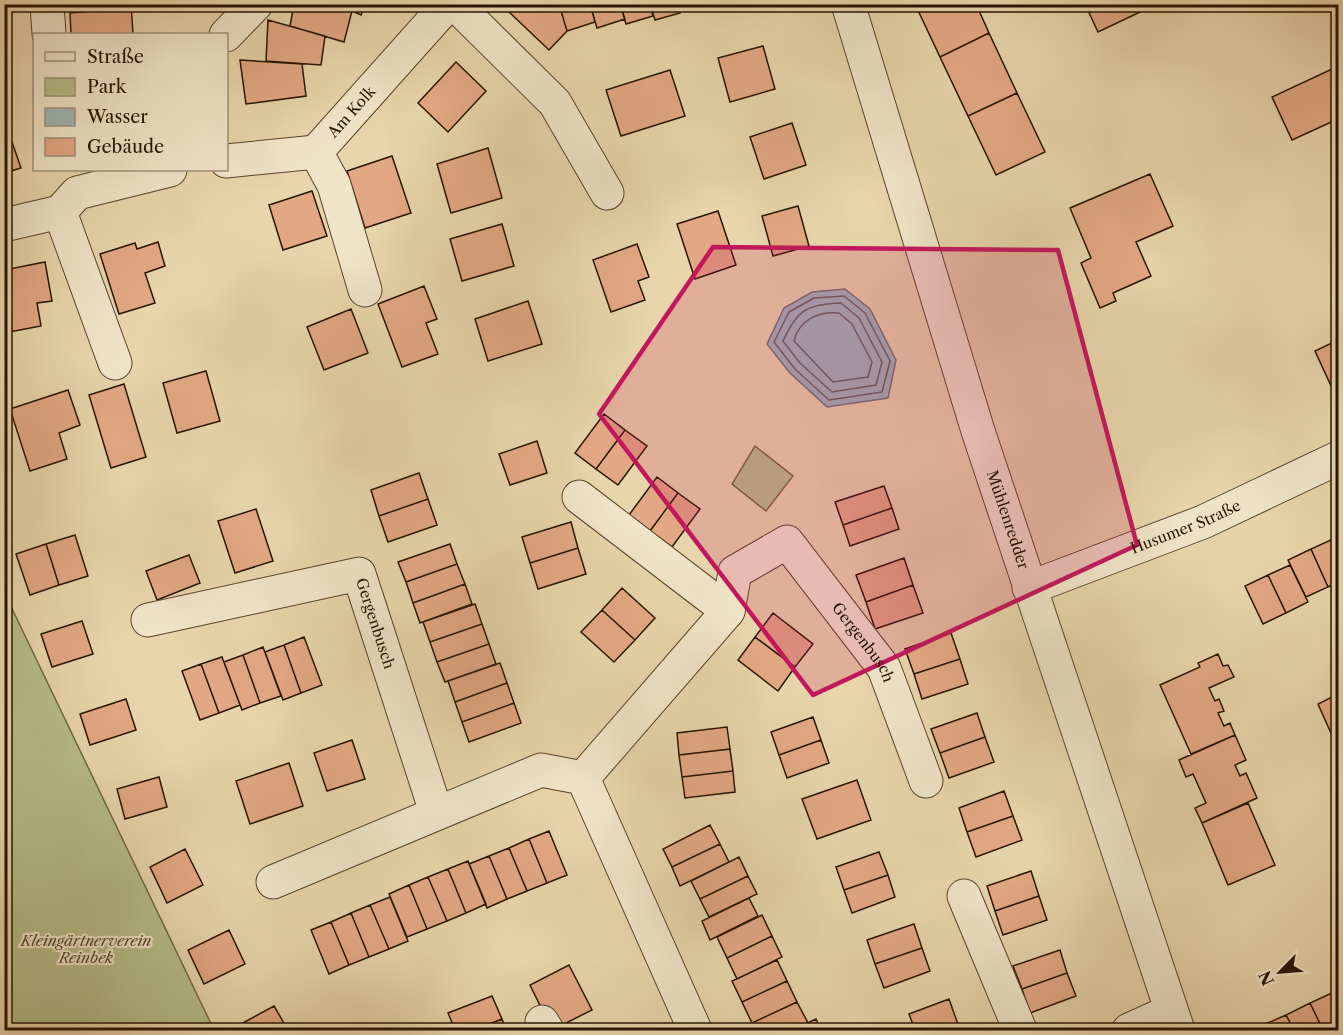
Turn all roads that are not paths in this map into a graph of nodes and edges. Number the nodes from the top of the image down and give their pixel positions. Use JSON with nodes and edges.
{"nodes":[{"id":1,"x":47,"y":4,"type":"edge"},
{"id":2,"x":256,"y":4,"type":"edge"},
{"id":3,"x":448,"y":4,"type":"edge"},
{"id":4,"x":455,"y":4,"type":"edge"},
{"id":5,"x":848,"y":4,"type":"edge"},
{"id":6,"x":49,"y":33,"type":"edge"},
{"id":7,"x":228,"y":33,"type":"edge"},
{"id":8,"x":316,"y":152,"type":"junction"},
{"id":9,"x":228,"y":161,"type":"edge"},
{"id":10,"x":165,"y":171,"type":"edge"},
{"id":11,"x":70,"y":191,"type":"edge"},
{"id":12,"x":607,"y":194,"type":"dead end"},
{"id":13,"x":4,"y":225,"type":"edge"},
{"id":14,"x":364,"y":290,"type":"dead end"},
{"id":15,"x":115,"y":363,"type":"dead end"},
{"id":16,"x":1338,"y":458,"type":"edge"},
{"id":17,"x":579,"y":497,"type":"dead end"},
{"id":18,"x":1029,"y":588,"type":"junction"},
{"id":19,"x":728,"y":611,"type":"junction"},
{"id":20,"x":148,"y":620,"type":"dead end"},
{"id":21,"x":583,"y":778,"type":"junction"},
{"id":22,"x":926,"y":781,"type":"dead end"},
{"id":23,"x":436,"y":812,"type":"junction"},
{"id":24,"x":273,"y":882,"type":"dead end"},
{"id":25,"x":964,"y":896,"type":"dead end"},
{"id":26,"x":1174,"y":1021,"type":"edge"},
{"id":27,"x":695,"y":1030,"type":"edge"},
{"id":28,"x":1020,"y":1030,"type":"edge"},
{"id":29,"x":1129,"y":1030,"type":"edge"}],
"edges":[{"from":1,"to":6,"type":"street"},
{"from":2,"to":7,"type":"street"},
{"from":3,"to":8,"type":"street","name":"Am Kolk"},
{"from":4,"to":12,"type":"street"},
{"from":5,"to":18,"type":"street","name":"Mühlenredder"},
{"from":8,"to":9,"type":"street"},
{"from":8,"to":14,"type":"street"},
{"from":10,"to":11,"type":"street"},
{"from":11,"to":13,"type":"street"},
{"from":11,"to":15,"type":"street"},
{"from":16,"to":18,"type":"street","name":"Husumer Straße"},
{"from":17,"to":19,"type":"street"},
{"from":18,"to":26,"type":"street","name":"Mühlenredder"},
{"from":19,"to":21,"type":"street"},
{"from":19,"to":22,"type":"street","name":"Gergenbusch"},
{"from":20,"to":23,"type":"street","name":"Gergenbusch"},
{"from":21,"to":23,"type":"street"},
{"from":21,"to":27,"type":"street"},
{"from":23,"to":24,"type":"street"},
{"from":25,"to":28,"type":"street"},
{"from":26,"to":29,"type":"street"}]}
